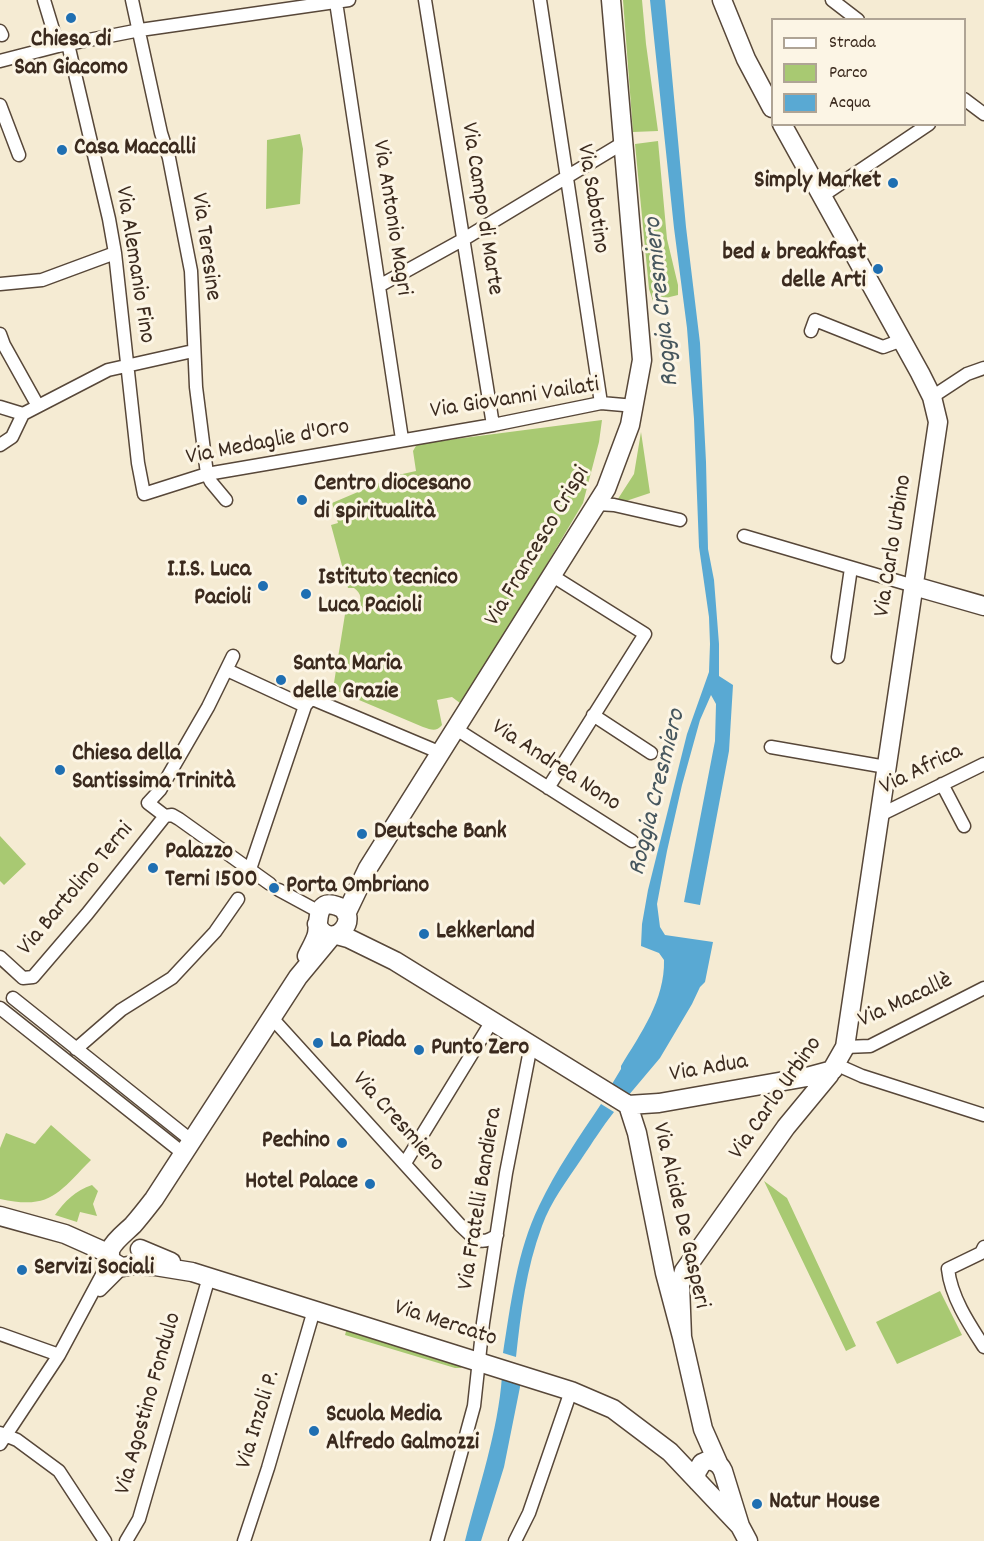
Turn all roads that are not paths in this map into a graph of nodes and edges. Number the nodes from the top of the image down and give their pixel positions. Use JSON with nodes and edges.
{"nodes":[{"id":1,"x":44,"y":0,"type":"edge"},
{"id":2,"x":132,"y":0,"type":"edge"},
{"id":3,"x":349,"y":0,"type":"edge"},
{"id":4,"x":424,"y":0,"type":"edge"},
{"id":5,"x":540,"y":0,"type":"edge"},
{"id":6,"x":611,"y":0,"type":"edge"},
{"id":7,"x":709,"y":0,"type":"edge"},
{"id":8,"x":722,"y":0,"type":"edge"},
{"id":9,"x":832,"y":0,"type":"edge"},
{"id":10,"x":336,"y":2,"type":"junction"},
{"id":11,"x":855,"y":18,"type":"edge"},
{"id":12,"x":140,"y":30,"type":"junction"},
{"id":13,"x":63,"y":45,"type":"junction"},
{"id":14,"x":0,"y":61,"type":"edge"},
{"id":15,"x":751,"y":70,"type":"junction"},
{"id":16,"x":966,"y":101,"type":"edge"},
{"id":17,"x":0,"y":105,"type":"edge"},
{"id":18,"x":771,"y":106,"type":"edge"},
{"id":19,"x":984,"y":114,"type":"edge"},
{"id":20,"x":783,"y":126,"type":"edge"},
{"id":21,"x":926,"y":126,"type":"edge"},
{"id":22,"x":623,"y":143,"type":"junction"},
{"id":23,"x":19,"y":155,"type":"dead end"},
{"id":24,"x":566,"y":178,"type":"junction"},
{"id":25,"x":822,"y":196,"type":"junction"},
{"id":26,"x":464,"y":239,"type":"junction"},
{"id":27,"x":115,"y":253,"type":"junction"},
{"id":28,"x":0,"y":284,"type":"edge"},
{"id":29,"x":379,"y":286,"type":"junction"},
{"id":30,"x":812,"y":331,"type":"dead end"},
{"id":31,"x":0,"y":334,"type":"edge"},
{"id":32,"x":902,"y":340,"type":"junction"},
{"id":33,"x":193,"y":351,"type":"junction"},
{"id":34,"x":127,"y":365,"type":"junction"},
{"id":35,"x":984,"y":368,"type":"edge"},
{"id":36,"x":932,"y":396,"type":"junction"},
{"id":37,"x":601,"y":404,"type":"junction"},
{"id":38,"x":38,"y":406,"type":"junction"},
{"id":39,"x":634,"y":406,"type":"junction"},
{"id":40,"x":0,"y":407,"type":"edge"},
{"id":41,"x":23,"y":414,"type":"junction"},
{"id":42,"x":493,"y":425,"type":"junction"},
{"id":43,"x":402,"y":439,"type":"junction"},
{"id":44,"x":0,"y":445,"type":"edge"},
{"id":45,"x":207,"y":474,"type":"junction"},
{"id":46,"x":144,"y":494,"type":"joint"},
{"id":47,"x":226,"y":500,"type":"dead end"},
{"id":48,"x":597,"y":504,"type":"junction"},
{"id":49,"x":681,"y":520,"type":"dead end"},
{"id":50,"x":744,"y":536,"type":"dead end"},
{"id":51,"x":851,"y":568,"type":"junction"},
{"id":52,"x":551,"y":575,"type":"junction"},
{"id":53,"x":914,"y":586,"type":"junction"},
{"id":54,"x":984,"y":606,"type":"edge"},
{"id":55,"x":233,"y":656,"type":"dead end"},
{"id":56,"x":838,"y":657,"type":"dead end"},
{"id":57,"x":227,"y":670,"type":"junction"},
{"id":58,"x":305,"y":706,"type":"junction"},
{"id":59,"x":593,"y":715,"type":"junction"},
{"id":60,"x":456,"y":729,"type":"junction"},
{"id":61,"x":771,"y":747,"type":"dead end"},
{"id":62,"x":441,"y":753,"type":"junction"},
{"id":63,"x":651,"y":753,"type":"dead end"},
{"id":64,"x":984,"y":764,"type":"edge"},
{"id":65,"x":886,"y":767,"type":"junction"},
{"id":66,"x":942,"y":784,"type":"junction"},
{"id":67,"x":548,"y":788,"type":"junction"},
{"id":68,"x":878,"y":816,"type":"junction"},
{"id":69,"x":163,"y":819,"type":"junction"},
{"id":70,"x":964,"y":826,"type":"dead end"},
{"id":71,"x":632,"y":841,"type":"dead end"},
{"id":72,"x":250,"y":869,"type":"junction"},
{"id":73,"x":238,"y":899,"type":"dead end"},
{"id":74,"x":333,"y":914,"type":"junction"},
{"id":75,"x":334,"y":935,"type":"junction"},
{"id":76,"x":0,"y":957,"type":"edge"},
{"id":77,"x":395,"y":960,"type":"junction"},
{"id":78,"x":298,"y":977,"type":"junction"},
{"id":79,"x":23,"y":978,"type":"junction"},
{"id":80,"x":984,"y":988,"type":"edge"},
{"id":81,"x":13,"y":998,"type":"junction"},
{"id":82,"x":0,"y":1002,"type":"edge"},
{"id":83,"x":0,"y":1008,"type":"edge"},
{"id":84,"x":272,"y":1018,"type":"junction"},
{"id":85,"x":492,"y":1021,"type":"junction"},
{"id":86,"x":531,"y":1045,"type":"junction"},
{"id":87,"x":845,"y":1047,"type":"junction"},
{"id":88,"x":76,"y":1049,"type":"junction"},
{"id":89,"x":834,"y":1067,"type":"junction"},
{"id":90,"x":790,"y":1080,"type":"junction"},
{"id":91,"x":659,"y":1103,"type":"junction"},
{"id":92,"x":628,"y":1105,"type":"junction"},
{"id":93,"x":801,"y":1110,"type":"junction"},
{"id":94,"x":984,"y":1115,"type":"edge"},
{"id":95,"x":636,"y":1133,"type":"junction"},
{"id":96,"x":188,"y":1148,"type":"junction"},
{"id":97,"x":405,"y":1163,"type":"junction"},
{"id":98,"x":0,"y":1216,"type":"edge"},
{"id":99,"x":497,"y":1235,"type":"junction"},
{"id":100,"x":984,"y":1247,"type":"edge"},
{"id":101,"x":123,"y":1252,"type":"junction"},
{"id":102,"x":663,"y":1256,"type":"junction"},
{"id":103,"x":684,"y":1270,"type":"junction"},
{"id":104,"x":200,"y":1274,"type":"junction"},
{"id":105,"x":314,"y":1310,"type":"junction"},
{"id":106,"x":0,"y":1334,"type":"edge"},
{"id":107,"x":682,"y":1337,"type":"junction"},
{"id":108,"x":984,"y":1347,"type":"edge"},
{"id":109,"x":59,"y":1355,"type":"junction"},
{"id":110,"x":485,"y":1363,"type":"junction"},
{"id":111,"x":571,"y":1391,"type":"junction"},
{"id":112,"x":2,"y":1437,"type":"edge"},
{"id":113,"x":670,"y":1452,"type":"junction"},
{"id":114,"x":714,"y":1467,"type":"junction"},
{"id":115,"x":700,"y":1483,"type":"junction"},
{"id":116,"x":744,"y":1533,"type":"edge"},
{"id":117,"x":105,"y":1541,"type":"edge"},
{"id":118,"x":126,"y":1541,"type":"edge"},
{"id":119,"x":244,"y":1541,"type":"edge"},
{"id":120,"x":437,"y":1541,"type":"edge"},
{"id":121,"x":515,"y":1541,"type":"edge"}],
"edges":[{"from":1,"to":13,"type":"street","name":"Via Alemanio Fino"},
{"from":2,"to":12,"type":"street","name":"Via Teresine"},
{"from":3,"to":10,"type":"street"},
{"from":4,"to":26,"type":"street","name":"Via Campo di Marte"},
{"from":5,"to":24,"type":"street","name":"Via Sabotino"},
{"from":6,"to":22,"type":"street","name":"Via Francesco Crispi"},
{"from":7,"to":15,"type":"street"},
{"from":8,"to":15,"type":"street"},
{"from":9,"to":11,"type":"street"},
{"from":10,"to":12,"type":"street"},
{"from":10,"to":29,"type":"street","name":"Via Antonio Magri"},
{"from":12,"to":13,"type":"street"},
{"from":12,"to":33,"type":"street","name":"Via Teresine"},
{"from":13,"to":14,"type":"street"},
{"from":13,"to":27,"type":"street","name":"Via Alemanio Fino"},
{"from":15,"to":18,"type":"street"},
{"from":16,"to":19,"type":"street"},
{"from":17,"to":23,"type":"street"},
{"from":20,"to":25,"type":"street","name":"Via Carlo Urbino"},
{"from":21,"to":25,"type":"street"},
{"from":22,"to":24,"type":"street"},
{"from":22,"to":39,"type":"street","name":"Via Francesco Crispi"},
{"from":24,"to":26,"type":"street"},
{"from":24,"to":37,"type":"street","name":"Via Sabotino"},
{"from":25,"to":32,"type":"street","name":"Via Carlo Urbino"},
{"from":26,"to":29,"type":"street"},
{"from":26,"to":42,"type":"street","name":"Via Campo di Marte"},
{"from":27,"to":28,"type":"street"},
{"from":27,"to":34,"type":"street","name":"Via Alemanio Fino"},
{"from":29,"to":43,"type":"street","name":"Via Antonio Magri"},
{"from":30,"to":32,"type":"street"},
{"from":31,"to":38,"type":"street"},
{"from":32,"to":36,"type":"street","name":"Via Carlo Urbino"},
{"from":33,"to":34,"type":"street"},
{"from":33,"to":45,"type":"street","name":"Via Teresine"},
{"from":34,"to":38,"type":"street"},
{"from":34,"to":46,"type":"street","name":"Via Alemanio Fino"},
{"from":35,"to":36,"type":"street"},
{"from":36,"to":53,"type":"street","name":"Via Carlo Urbino"},
{"from":37,"to":39,"type":"street","name":"Via Giovanni Vailati"},
{"from":37,"to":42,"type":"street","name":"Via Giovanni Vailati"},
{"from":38,"to":41,"type":"street"},
{"from":39,"to":48,"type":"street","name":"Via Francesco Crispi"},
{"from":40,"to":41,"type":"street"},
{"from":41,"to":44,"type":"street"},
{"from":42,"to":43,"type":"street","name":"Via Giovanni Vailati"},
{"from":43,"to":45,"type":"street","name":"Via Medaglie d'Oro"},
{"from":45,"to":46,"type":"street","name":"Via Medaglie d'Oro"},
{"from":45,"to":47,"type":"street"},
{"from":48,"to":49,"type":"street"},
{"from":48,"to":52,"type":"street","name":"Via Francesco Crispi"},
{"from":50,"to":51,"type":"street"},
{"from":51,"to":53,"type":"street"},
{"from":51,"to":56,"type":"street"},
{"from":52,"to":59,"type":"street"},
{"from":52,"to":60,"type":"street","name":"Via Francesco Crispi"},
{"from":53,"to":54,"type":"street"},
{"from":53,"to":65,"type":"street","name":"Via Carlo Urbino"},
{"from":55,"to":57,"type":"street"},
{"from":57,"to":58,"type":"street"},
{"from":57,"to":69,"type":"street"},
{"from":58,"to":62,"type":"street"},
{"from":58,"to":72,"type":"street"},
{"from":59,"to":63,"type":"street"},
{"from":59,"to":67,"type":"street"},
{"from":60,"to":62,"type":"street","name":"Via Francesco Crispi"},
{"from":60,"to":67,"type":"street","name":"Via Andrea Nono"},
{"from":61,"to":65,"type":"street"},
{"from":62,"to":74,"type":"street","name":"Via Francesco Crispi"},
{"from":64,"to":66,"type":"street","name":"Via Africa"},
{"from":65,"to":68,"type":"street","name":"Via Carlo Urbino"},
{"from":66,"to":68,"type":"street","name":"Via Africa"},
{"from":66,"to":70,"type":"street"},
{"from":67,"to":71,"type":"street","name":"Via Andrea Nono"},
{"from":68,"to":87,"type":"street","name":"Via Carlo Urbino"},
{"from":69,"to":72,"type":"street"},
{"from":69,"to":79,"type":"street","name":"Via Bartolino Terni"},
{"from":72,"to":74,"type":"street"},
{"from":73,"to":88,"type":"street"},
{"from":74,"to":75,"type":"street"},
{"from":74,"to":77,"type":"street"},
{"from":74,"to":78,"type":"street"},
{"from":75,"to":77,"type":"street"},
{"from":75,"to":78,"type":"street"},
{"from":76,"to":79,"type":"street"},
{"from":77,"to":85,"type":"street"},
{"from":78,"to":84,"type":"street"},
{"from":79,"to":81,"type":"street"},
{"from":80,"to":87,"type":"street","name":"Via Macallè"},
{"from":81,"to":82,"type":"street"},
{"from":81,"to":88,"type":"street"},
{"from":83,"to":96,"type":"street"},
{"from":84,"to":96,"type":"street"},
{"from":84,"to":97,"type":"street","name":"Via Cresmiero"},
{"from":85,"to":86,"type":"street"},
{"from":85,"to":97,"type":"street"},
{"from":86,"to":92,"type":"street"},
{"from":86,"to":99,"type":"street","name":"Via Fratelli Bandiera"},
{"from":87,"to":89,"type":"street","name":"Via Carlo Urbino"},
{"from":88,"to":96,"type":"street"},
{"from":89,"to":90,"type":"street","name":"Via Adua"},
{"from":89,"to":93,"type":"street","name":"Via Carlo Urbino"},
{"from":89,"to":94,"type":"street"},
{"from":90,"to":91,"type":"street","name":"Via Adua"},
{"from":90,"to":93,"type":"street"},
{"from":91,"to":92,"type":"street","name":"Via Adua"},
{"from":91,"to":95,"type":"street"},
{"from":92,"to":95,"type":"street","name":"Via Alcide De Gasperi"},
{"from":93,"to":103,"type":"street","name":"Via Carlo Urbino"},
{"from":95,"to":102,"type":"street","name":"Via Alcide De Gasperi"},
{"from":96,"to":101,"type":"street"},
{"from":97,"to":99,"type":"street","name":"Via Cresmiero"},
{"from":98,"to":101,"type":"street","name":"Via Mercato"},
{"from":99,"to":110,"type":"street","name":"Via Fratelli Bandiera"},
{"from":100,"to":108,"type":"street"},
{"from":101,"to":104,"type":"street","name":"Via Mercato"},
{"from":101,"to":109,"type":"street"},
{"from":102,"to":103,"type":"street"},
{"from":102,"to":107,"type":"street","name":"Via Alcide De Gasperi"},
{"from":103,"to":107,"type":"street","name":"Via Alcide De Gasperi"},
{"from":104,"to":105,"type":"street","name":"Via Mercato"},
{"from":104,"to":118,"type":"street","name":"Via Agostino Fondulo"},
{"from":105,"to":110,"type":"street","name":"Via Mercato"},
{"from":105,"to":119,"type":"street","name":"Via Inzoli P."},
{"from":106,"to":109,"type":"street"},
{"from":107,"to":114,"type":"street","name":"Via Alcide De Gasperi"},
{"from":109,"to":112,"type":"street"},
{"from":110,"to":111,"type":"street","name":"Via Mercato"},
{"from":110,"to":120,"type":"street","name":"Via Fratelli Bandiera"},
{"from":111,"to":113,"type":"street","name":"Via Mercato"},
{"from":111,"to":121,"type":"street"},
{"from":112,"to":117,"type":"street"},
{"from":113,"to":114,"type":"street","name":"Via Mercato"},
{"from":113,"to":115,"type":"street","name":"Via Mercato"},
{"from":114,"to":115,"type":"street"},
{"from":114,"to":115,"type":"street"},
{"from":114,"to":116,"type":"street","name":"Via Alcide De Gasperi"},
{"from":115,"to":116,"type":"street","name":"Via Alcide De Gasperi"}]}
